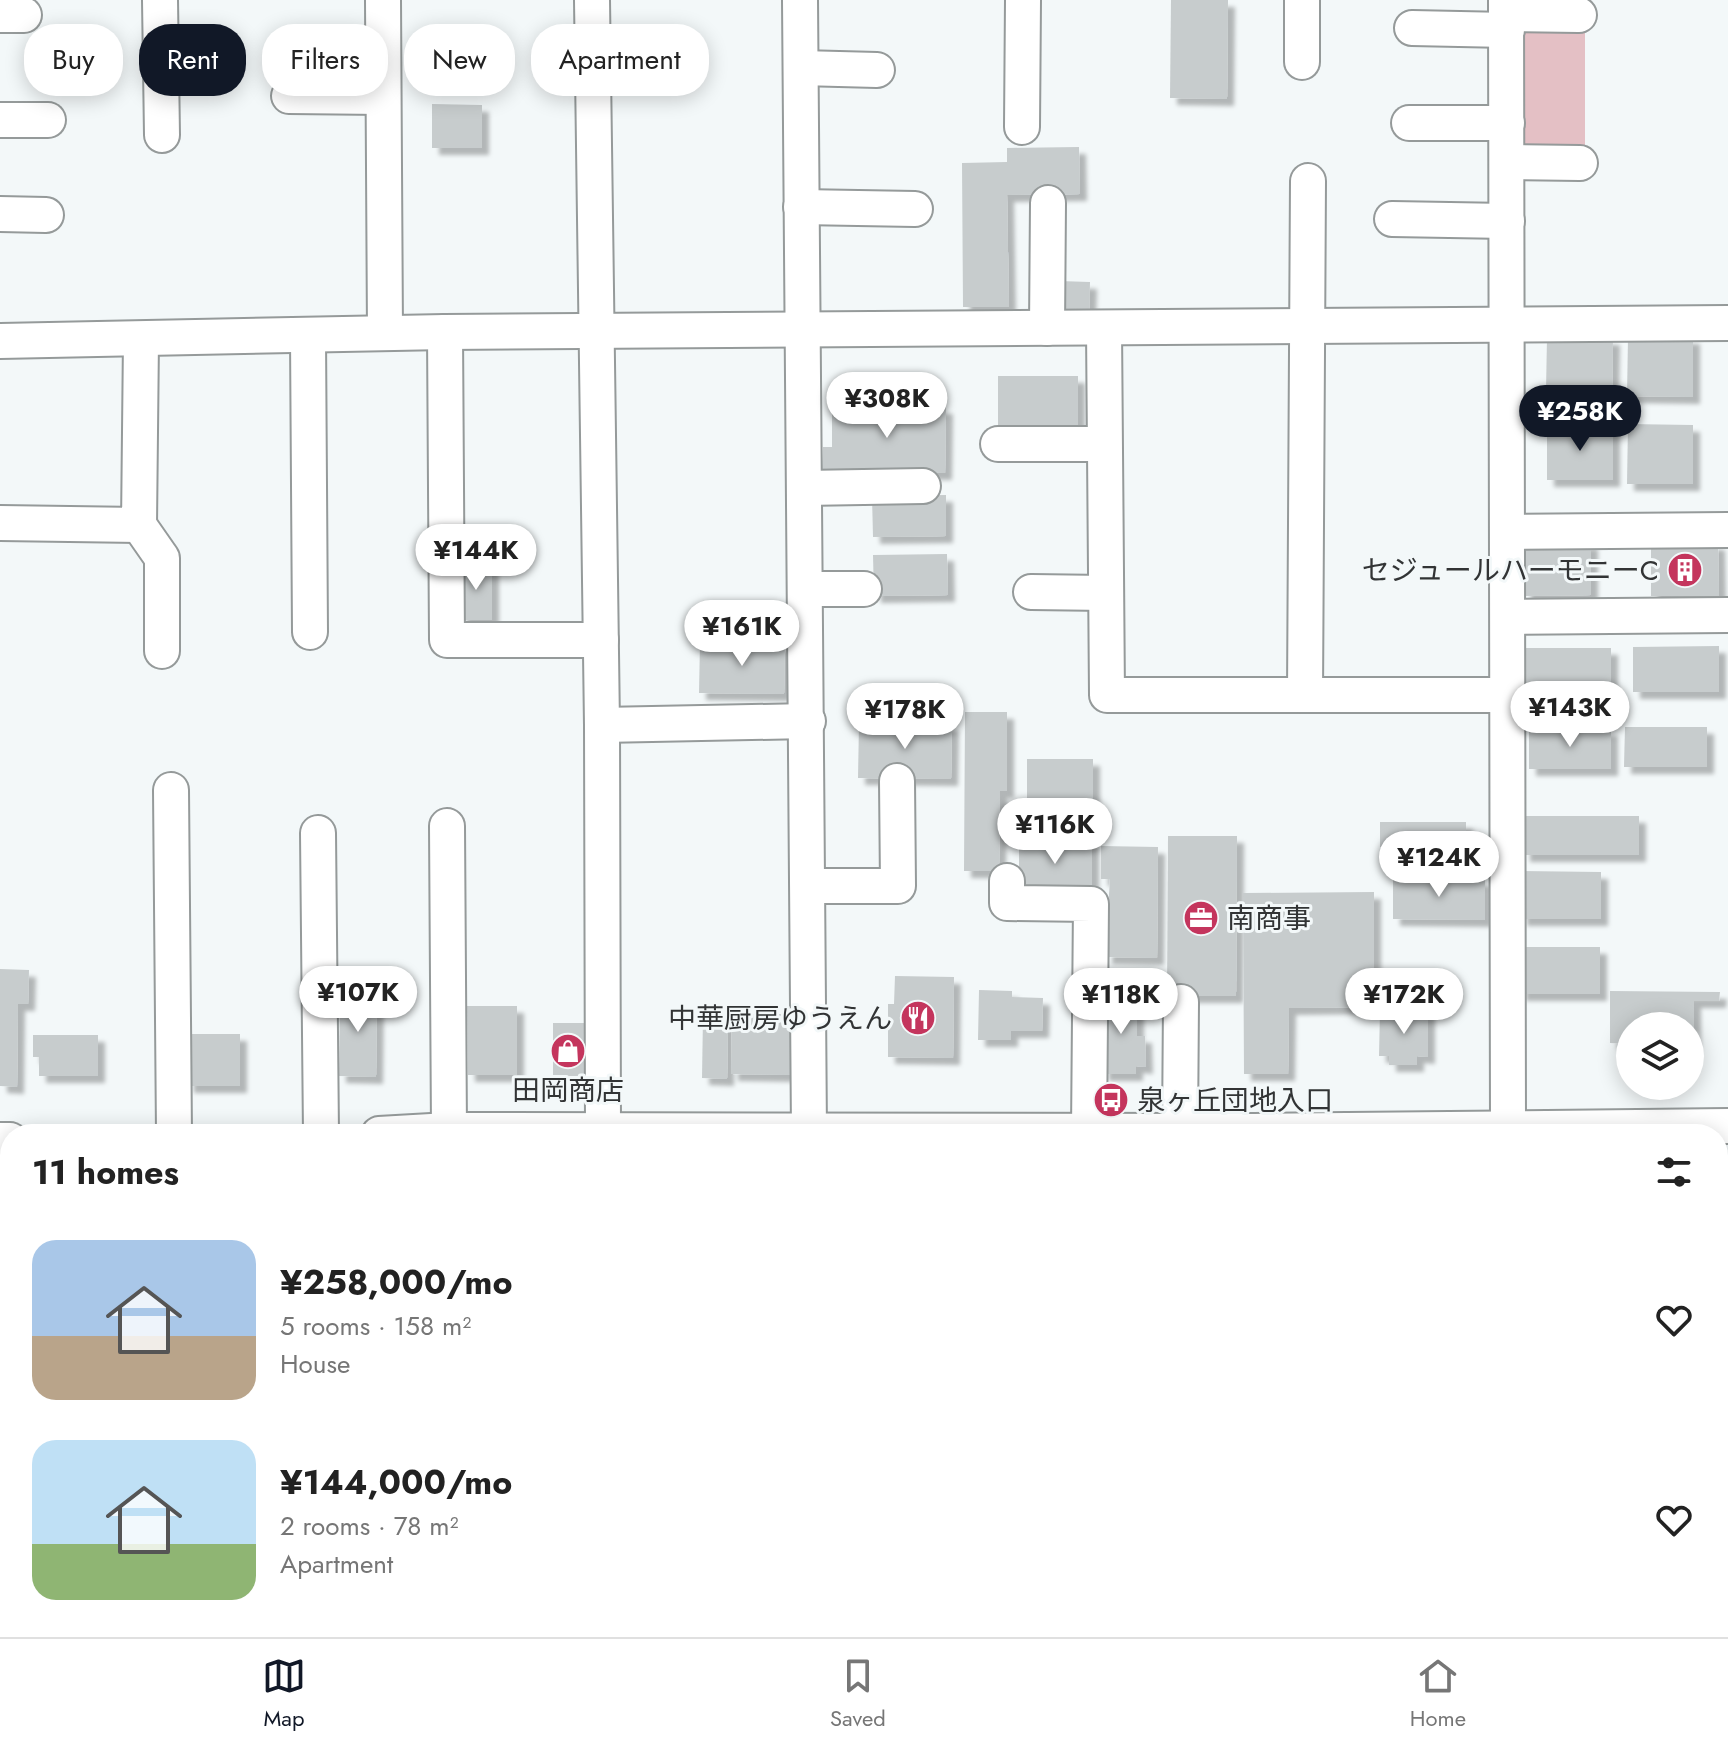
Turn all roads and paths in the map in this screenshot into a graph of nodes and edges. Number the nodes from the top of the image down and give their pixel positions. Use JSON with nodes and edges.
{"nodes":[{"id":1,"x":160,"y":0,"type":"edge"},
{"id":2,"x":383,"y":0,"type":"edge"},
{"id":3,"x":592,"y":0,"type":"edge"},
{"id":4,"x":800,"y":0,"type":"edge"},
{"id":5,"x":1023,"y":0,"type":"edge"},
{"id":6,"x":1302,"y":0,"type":"edge"},
{"id":7,"x":1506,"y":15,"type":"edge"},
{"id":8,"x":1579,"y":15,"type":"dead end"},
{"id":9,"x":1412,"y":28,"type":"dead end"},
{"id":10,"x":1302,"y":62,"type":"dead end"},
{"id":11,"x":801,"y":68,"type":"junction"},
{"id":12,"x":877,"y":70,"type":"dead end"},
{"id":13,"x":289,"y":96,"type":"dead end"},
{"id":14,"x":383,"y":97,"type":"junction"},
{"id":15,"x":0,"y":120,"type":"edge"},
{"id":16,"x":48,"y":120,"type":"dead end"},
{"id":17,"x":1409,"y":123,"type":"dead end"},
{"id":18,"x":1507,"y":123,"type":"junction"},
{"id":19,"x":1022,"y":127,"type":"dead end"},
{"id":20,"x":162,"y":135,"type":"dead end"},
{"id":21,"x":1507,"y":162,"type":"junction"},
{"id":22,"x":1580,"y":163,"type":"dead end"},
{"id":23,"x":1308,"y":181,"type":"dead end"},
{"id":24,"x":1048,"y":203,"type":"dead end"},
{"id":25,"x":801,"y":207,"type":"junction"},
{"id":26,"x":915,"y":209,"type":"dead end"},
{"id":27,"x":0,"y":214,"type":"edge"},
{"id":28,"x":46,"y":215,"type":"dead end"},
{"id":29,"x":1392,"y":219,"type":"dead end"},
{"id":30,"x":1507,"y":221,"type":"junction"},
{"id":31,"x":1728,"y":323,"type":"edge"},
{"id":32,"x":1507,"y":325,"type":"junction"},
{"id":33,"x":1306,"y":326,"type":"junction"},
{"id":34,"x":1047,"y":328,"type":"junction"},
{"id":35,"x":1104,"y":328,"type":"junction"},
{"id":36,"x":801,"y":330,"type":"junction"},
{"id":37,"x":594,"y":331,"type":"junction"},
{"id":38,"x":445,"y":332,"type":"junction"},
{"id":39,"x":385,"y":333,"type":"junction"},
{"id":40,"x":308,"y":337,"type":"junction"},
{"id":41,"x":141,"y":339,"type":"junction"},
{"id":42,"x":0,"y":341,"type":"edge"},
{"id":43,"x":998,"y":444,"type":"dead end"},
{"id":44,"x":1104,"y":444,"type":"junction"},
{"id":45,"x":923,"y":486,"type":"dead end"},
{"id":46,"x":804,"y":488,"type":"junction"},
{"id":47,"x":0,"y":523,"type":"edge"},
{"id":48,"x":139,"y":525,"type":"junction"},
{"id":49,"x":1728,"y":530,"type":"edge"},
{"id":50,"x":1508,"y":532,"type":"junction"},
{"id":51,"x":805,"y":589,"type":"junction"},
{"id":52,"x":864,"y":589,"type":"dead end"},
{"id":53,"x":1031,"y":592,"type":"dead end"},
{"id":54,"x":1106,"y":593,"type":"junction"},
{"id":55,"x":1728,"y":615,"type":"edge"},
{"id":56,"x":1508,"y":617,"type":"junction"},
{"id":57,"x":310,"y":632,"type":"dead end"},
{"id":58,"x":601,"y":640,"type":"junction"},
{"id":59,"x":162,"y":651,"type":"dead end"},
{"id":60,"x":1305,"y":695,"type":"junction"},
{"id":61,"x":1508,"y":695,"type":"junction"},
{"id":62,"x":808,"y":721,"type":"junction"},
{"id":63,"x":602,"y":725,"type":"junction"},
{"id":64,"x":897,"y":781,"type":"dead end"},
{"id":65,"x":171,"y":790,"type":"dead end"},
{"id":66,"x":447,"y":826,"type":"dead end"},
{"id":67,"x":318,"y":833,"type":"dead end"},
{"id":68,"x":1007,"y":881,"type":"dead end"},
{"id":69,"x":809,"y":886,"type":"junction"},
{"id":70,"x":1181,"y":1002,"type":"dead end"},
{"id":71,"x":174,"y":1124,"type":"edge"},
{"id":72,"x":321,"y":1124,"type":"edge"},
{"id":73,"x":449,"y":1124,"type":"edge"},
{"id":74,"x":603,"y":1124,"type":"edge"},
{"id":75,"x":809,"y":1124,"type":"edge"},
{"id":76,"x":1089,"y":1124,"type":"edge"},
{"id":77,"x":1180,"y":1124,"type":"edge"},
{"id":78,"x":1508,"y":1124,"type":"edge"}],
"edges":[{"from":1,"to":20,"type":"street"},
{"from":2,"to":14,"type":"street"},
{"from":3,"to":37,"type":"street"},
{"from":4,"to":11,"type":"street"},
{"from":5,"to":19,"type":"street"},
{"from":6,"to":10,"type":"street"},
{"from":7,"to":8,"type":"street"},
{"from":7,"to":9,"type":"street"},
{"from":7,"to":18,"type":"street"},
{"from":11,"to":12,"type":"street"},
{"from":11,"to":25,"type":"street"},
{"from":13,"to":14,"type":"street"},
{"from":14,"to":39,"type":"street"},
{"from":15,"to":16,"type":"street"},
{"from":17,"to":18,"type":"street"},
{"from":18,"to":21,"type":"street"},
{"from":21,"to":22,"type":"street"},
{"from":21,"to":30,"type":"street"},
{"from":23,"to":33,"type":"street"},
{"from":24,"to":34,"type":"street"},
{"from":25,"to":26,"type":"street"},
{"from":25,"to":36,"type":"street"},
{"from":27,"to":28,"type":"street"},
{"from":29,"to":30,"type":"street"},
{"from":30,"to":32,"type":"street"},
{"from":31,"to":32,"type":"street"},
{"from":32,"to":33,"type":"street"},
{"from":32,"to":50,"type":"street"},
{"from":33,"to":35,"type":"street"},
{"from":33,"to":60,"type":"street"},
{"from":34,"to":35,"type":"street"},
{"from":34,"to":36,"type":"street"},
{"from":35,"to":44,"type":"street"},
{"from":36,"to":37,"type":"street"},
{"from":36,"to":46,"type":"street"},
{"from":37,"to":38,"type":"street"},
{"from":37,"to":58,"type":"street"},
{"from":38,"to":39,"type":"street"},
{"from":38,"to":58,"type":"street"},
{"from":39,"to":40,"type":"street"},
{"from":40,"to":41,"type":"street"},
{"from":40,"to":57,"type":"street"},
{"from":41,"to":42,"type":"street"},
{"from":41,"to":48,"type":"street"},
{"from":43,"to":44,"type":"street"},
{"from":44,"to":54,"type":"street"},
{"from":45,"to":46,"type":"street"},
{"from":46,"to":51,"type":"street"},
{"from":47,"to":48,"type":"street"},
{"from":48,"to":59,"type":"street"},
{"from":49,"to":50,"type":"street"},
{"from":50,"to":56,"type":"street"},
{"from":51,"to":52,"type":"street"},
{"from":51,"to":62,"type":"street"},
{"from":53,"to":54,"type":"street"},
{"from":54,"to":60,"type":"street"},
{"from":55,"to":56,"type":"street"},
{"from":56,"to":61,"type":"street"},
{"from":58,"to":63,"type":"street"},
{"from":60,"to":61,"type":"street"},
{"from":61,"to":78,"type":"street"},
{"from":62,"to":63,"type":"street"},
{"from":62,"to":69,"type":"street"},
{"from":63,"to":74,"type":"street"},
{"from":64,"to":69,"type":"street"},
{"from":65,"to":71,"type":"street"},
{"from":66,"to":73,"type":"street"},
{"from":67,"to":72,"type":"street"},
{"from":68,"to":76,"type":"street"},
{"from":69,"to":75,"type":"street"},
{"from":70,"to":77,"type":"street"}]}
